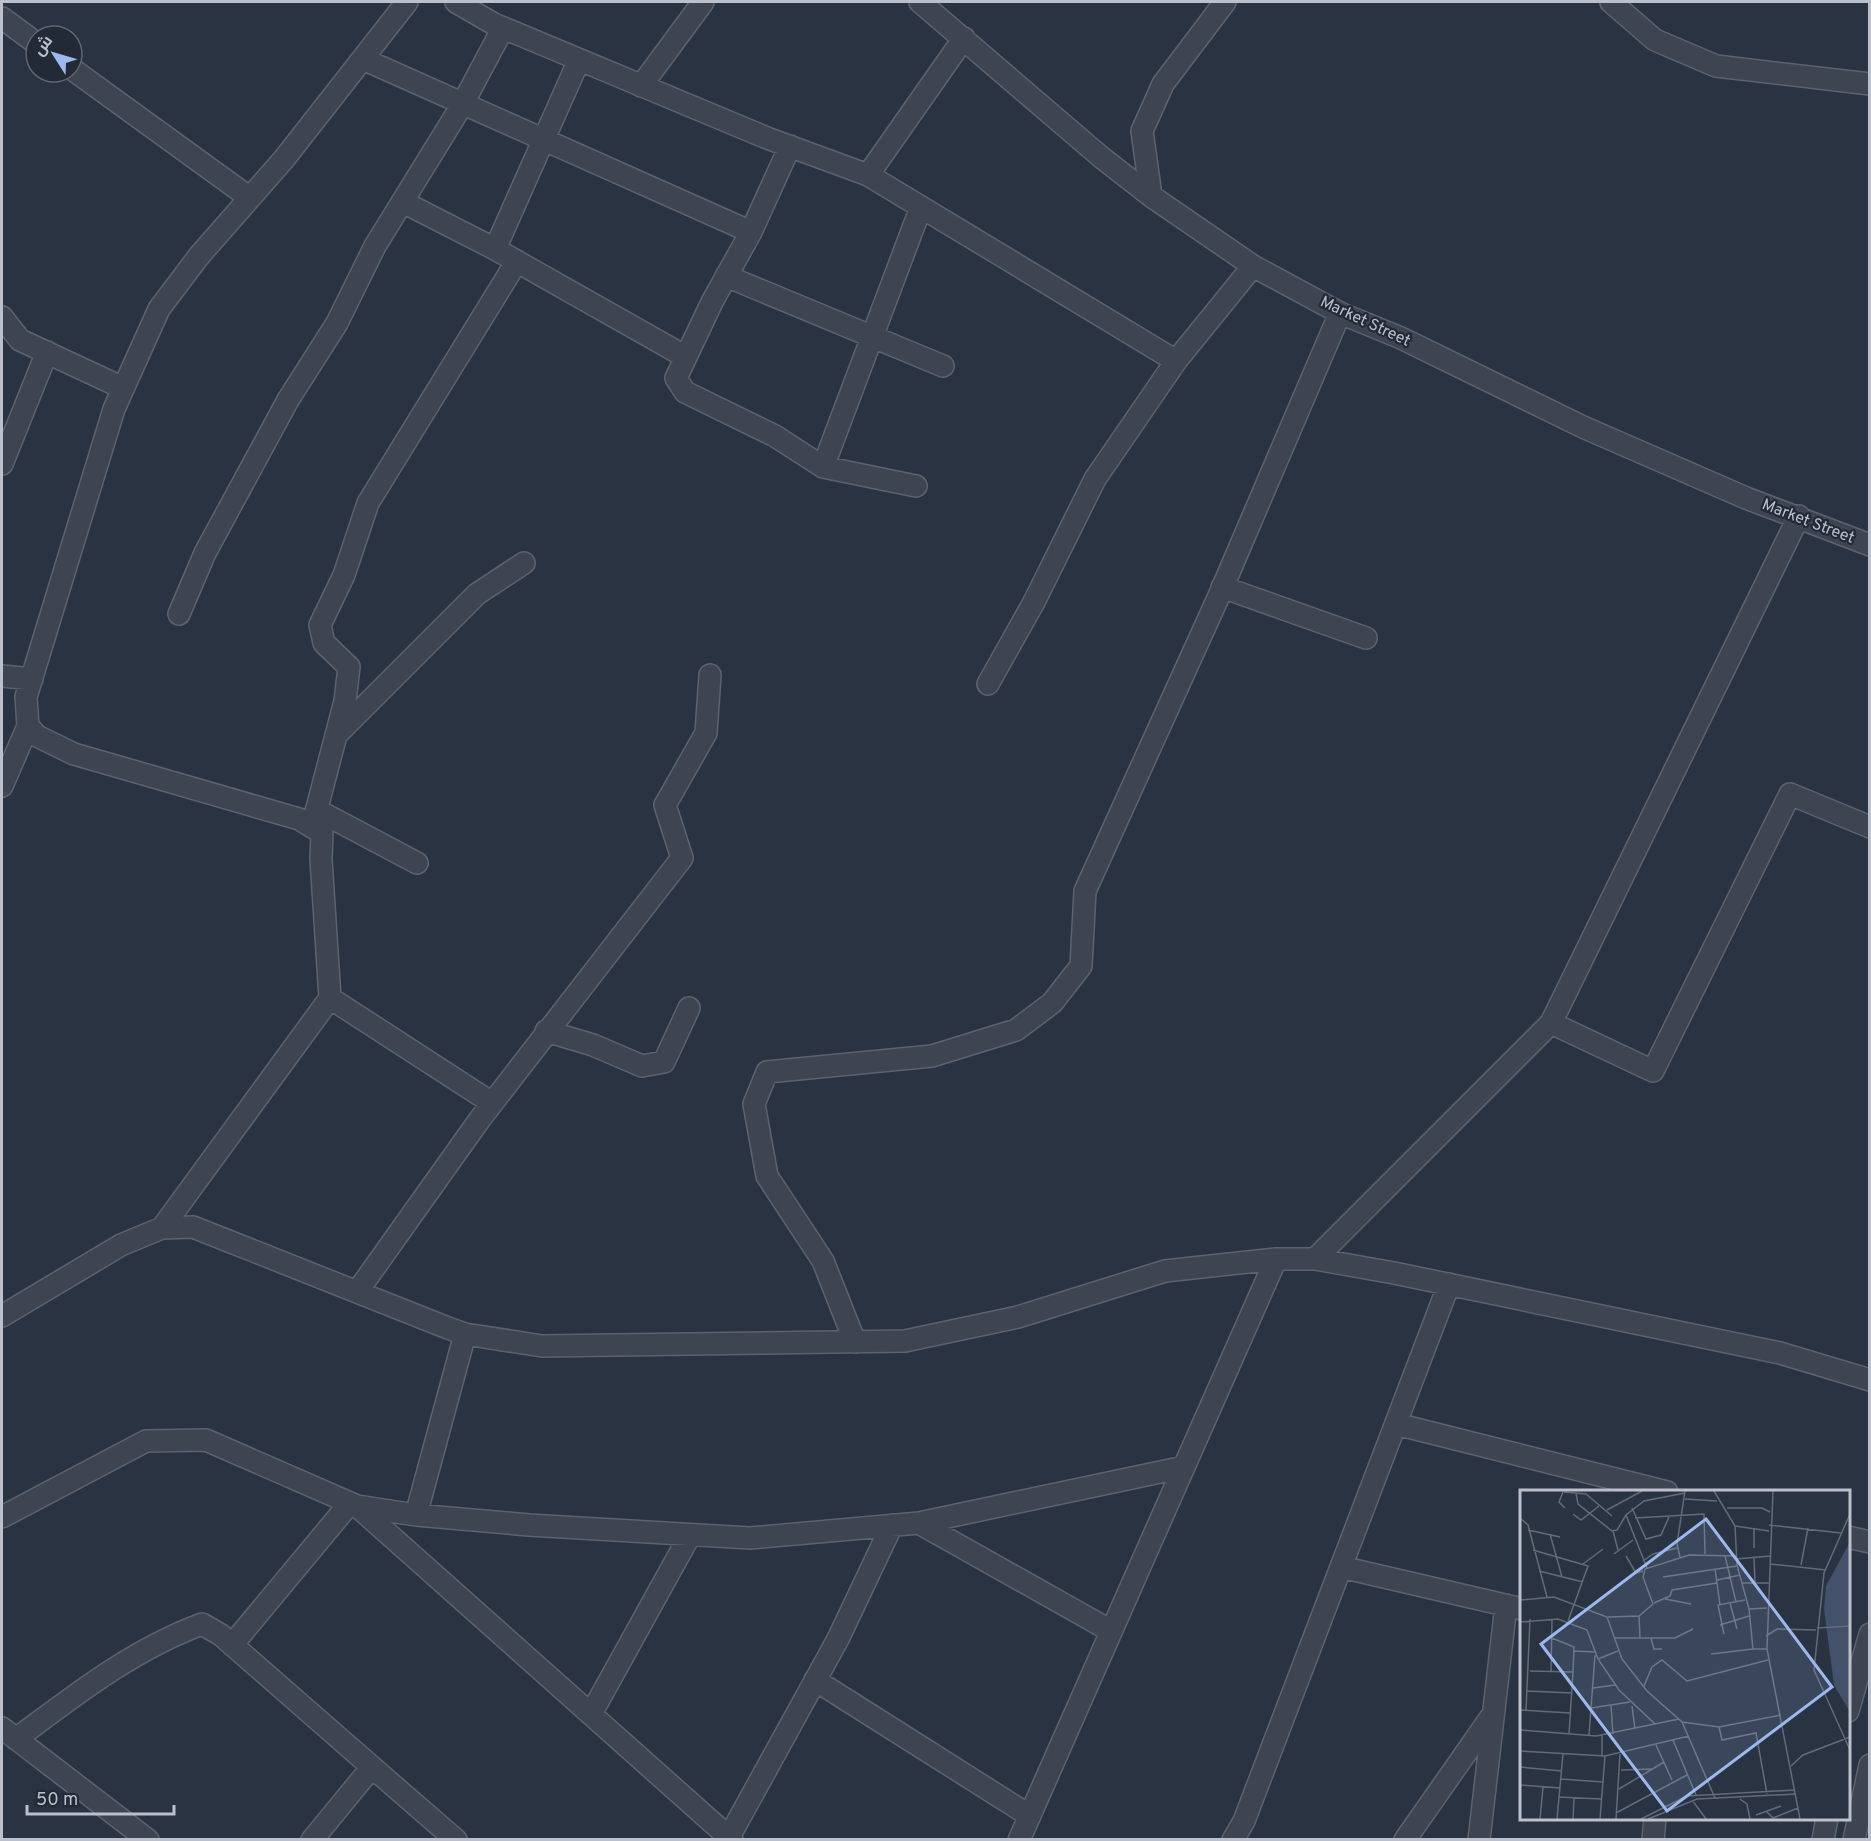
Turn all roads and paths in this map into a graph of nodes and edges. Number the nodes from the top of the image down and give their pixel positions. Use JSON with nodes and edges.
{"nodes":[{"id":1,"x":407,"y":2,"type":"edge"},
{"id":2,"x":456,"y":2,"type":"edge"},
{"id":3,"x":703,"y":2,"type":"edge"},
{"id":4,"x":920,"y":2,"type":"edge"},
{"id":5,"x":1225,"y":2,"type":"edge"},
{"id":6,"x":1611,"y":2,"type":"edge"},
{"id":7,"x":2,"y":18,"type":"edge"},
{"id":8,"x":503,"y":28,"type":"junction"},
{"id":9,"x":24,"y":34,"type":"edge"},
{"id":10,"x":964,"y":38,"type":"junction"},
{"id":11,"x":363,"y":59,"type":"junction"},
{"id":12,"x":579,"y":60,"type":"junction"},
{"id":13,"x":84,"y":78,"type":"edge"},
{"id":14,"x":1869,"y":84,"type":"edge"},
{"id":15,"x":641,"y":86,"type":"junction"},
{"id":16,"x":462,"y":105,"type":"junction"},
{"id":17,"x":544,"y":141,"type":"junction"},
{"id":18,"x":790,"y":146,"type":"junction"},
{"id":19,"x":868,"y":175,"type":"junction"},
{"id":20,"x":1151,"y":196,"type":"junction"},
{"id":21,"x":250,"y":198,"type":"junction"},
{"id":22,"x":403,"y":202,"type":"junction"},
{"id":23,"x":921,"y":207,"type":"junction"},
{"id":24,"x":751,"y":232,"type":"junction"},
{"id":25,"x":495,"y":249,"type":"junction"},
{"id":26,"x":517,"y":261,"type":"junction"},
{"id":27,"x":1253,"y":266,"type":"junction"},
{"id":28,"x":726,"y":276,"type":"junction"},
{"id":29,"x":1340,"y":313,"type":"junction"},
{"id":30,"x":2,"y":317,"type":"edge"},
{"id":31,"x":872,"y":337,"type":"junction"},
{"id":32,"x":47,"y":352,"type":"junction"},
{"id":33,"x":686,"y":357,"type":"junction"},
{"id":34,"x":1176,"y":361,"type":"junction"},
{"id":35,"x":943,"y":366,"type":"dead end"},
{"id":36,"x":123,"y":388,"type":"junction"},
{"id":37,"x":2,"y":464,"type":"edge"},
{"id":38,"x":823,"y":467,"type":"junction"},
{"id":39,"x":916,"y":486,"type":"dead end"},
{"id":40,"x":1799,"y":516,"type":"junction"},
{"id":41,"x":1869,"y":545,"type":"edge"},
{"id":42,"x":524,"y":563,"type":"dead end"},
{"id":43,"x":1222,"y":587,"type":"junction"},
{"id":44,"x":179,"y":614,"type":"dead end"},
{"id":45,"x":1366,"y":638,"type":"dead end"},
{"id":46,"x":710,"y":675,"type":"dead end"},
{"id":47,"x":2,"y":676,"type":"edge"},
{"id":48,"x":32,"y":680,"type":"junction"},
{"id":49,"x":988,"y":684,"type":"dead end"},
{"id":50,"x":28,"y":726,"type":"junction"},
{"id":51,"x":336,"y":736,"type":"junction"},
{"id":52,"x":2,"y":786,"type":"edge"},
{"id":53,"x":314,"y":819,"type":"junction"},
{"id":54,"x":1869,"y":827,"type":"edge"},
{"id":55,"x":417,"y":863,"type":"dead end"},
{"id":56,"x":330,"y":998,"type":"junction"},
{"id":57,"x":689,"y":1008,"type":"dead end"},
{"id":58,"x":1551,"y":1023,"type":"junction"},
{"id":59,"x":546,"y":1031,"type":"junction"},
{"id":60,"x":492,"y":1103,"type":"junction"},
{"id":61,"x":162,"y":1228,"type":"junction"},
{"id":62,"x":1276,"y":1259,"type":"junction"},
{"id":63,"x":1315,"y":1259,"type":"junction"},
{"id":64,"x":1449,"y":1284,"type":"junction"},
{"id":65,"x":357,"y":1292,"type":"junction"},
{"id":66,"x":2,"y":1316,"type":"edge"},
{"id":67,"x":465,"y":1334,"type":"junction"},
{"id":68,"x":855,"y":1342,"type":"junction"},
{"id":69,"x":1869,"y":1380,"type":"edge"},
{"id":70,"x":1396,"y":1424,"type":"junction"},
{"id":71,"x":1184,"y":1467,"type":"junction"},
{"id":72,"x":1663,"y":1490,"type":"edge"},
{"id":73,"x":354,"y":1504,"type":"junction"},
{"id":74,"x":416,"y":1515,"type":"junction"},
{"id":75,"x":2,"y":1517,"type":"edge"},
{"id":76,"x":920,"y":1523,"type":"junction"},
{"id":77,"x":892,"y":1526,"type":"junction"},
{"id":78,"x":690,"y":1534,"type":"junction"},
{"id":79,"x":1850,"y":1537,"type":"edge"},
{"id":80,"x":1869,"y":1542,"type":"edge"},
{"id":81,"x":1341,"y":1567,"type":"junction"},
{"id":82,"x":1514,"y":1607,"type":"edge"},
{"id":83,"x":1111,"y":1631,"type":"junction"},
{"id":84,"x":1869,"y":1634,"type":"edge"},
{"id":85,"x":232,"y":1645,"type":"junction"},
{"id":86,"x":815,"y":1680,"type":"junction"},
{"id":87,"x":1850,"y":1704,"type":"edge"},
{"id":88,"x":591,"y":1714,"type":"junction"},
{"id":89,"x":1493,"y":1714,"type":"junction"},
{"id":90,"x":9,"y":1733,"type":"edge"},
{"id":91,"x":1869,"y":1765,"type":"edge"},
{"id":92,"x":372,"y":1767,"type":"junction"},
{"id":93,"x":1030,"y":1816,"type":"junction"},
{"id":94,"x":1655,"y":1820,"type":"edge"},
{"id":95,"x":1827,"y":1820,"type":"edge"},
{"id":96,"x":730,"y":1838,"type":"edge"},
{"id":97,"x":148,"y":1839,"type":"edge"},
{"id":98,"x":312,"y":1839,"type":"edge"},
{"id":99,"x":456,"y":1839,"type":"edge"},
{"id":100,"x":1019,"y":1839,"type":"edge"},
{"id":101,"x":1233,"y":1839,"type":"edge"},
{"id":102,"x":1405,"y":1839,"type":"edge"},
{"id":103,"x":1479,"y":1839,"type":"edge"},
{"id":104,"x":1653,"y":1839,"type":"edge"},
{"id":105,"x":1823,"y":1839,"type":"edge"},
{"id":106,"x":1854,"y":1839,"type":"edge"}],
"edges":[{"from":1,"to":11,"type":"street"},
{"from":2,"to":8,"type":"street"},
{"from":3,"to":15,"type":"street"},
{"from":4,"to":10,"type":"street","name":"Market Street"},
{"from":5,"to":20,"type":"street"},
{"from":6,"to":14,"type":"street"},
{"from":7,"to":9,"type":"street"},
{"from":8,"to":12,"type":"street"},
{"from":8,"to":16,"type":"street"},
{"from":10,"to":19,"type":"street"},
{"from":10,"to":20,"type":"street","name":"Market Street"},
{"from":11,"to":16,"type":"street"},
{"from":11,"to":21,"type":"street"},
{"from":12,"to":15,"type":"street"},
{"from":12,"to":17,"type":"street"},
{"from":13,"to":21,"type":"street"},
{"from":15,"to":18,"type":"street"},
{"from":16,"to":17,"type":"street"},
{"from":16,"to":22,"type":"street"},
{"from":17,"to":24,"type":"street"},
{"from":17,"to":25,"type":"street"},
{"from":18,"to":19,"type":"street"},
{"from":18,"to":24,"type":"street"},
{"from":19,"to":23,"type":"street"},
{"from":20,"to":27,"type":"street","name":"Market Street"},
{"from":21,"to":36,"type":"street"},
{"from":22,"to":25,"type":"street"},
{"from":22,"to":44,"type":"street"},
{"from":23,"to":31,"type":"street"},
{"from":23,"to":34,"type":"street"},
{"from":24,"to":28,"type":"street"},
{"from":25,"to":26,"type":"street"},
{"from":26,"to":33,"type":"street"},
{"from":26,"to":51,"type":"street"},
{"from":27,"to":29,"type":"street","name":"Market Street"},
{"from":27,"to":34,"type":"street"},
{"from":28,"to":31,"type":"street"},
{"from":28,"to":33,"type":"street"},
{"from":29,"to":40,"type":"street","name":"Market Street"},
{"from":29,"to":43,"type":"street"},
{"from":30,"to":32,"type":"street"},
{"from":31,"to":35,"type":"street"},
{"from":31,"to":38,"type":"street"},
{"from":32,"to":36,"type":"street"},
{"from":32,"to":37,"type":"street"},
{"from":33,"to":38,"type":"street"},
{"from":34,"to":49,"type":"street"},
{"from":36,"to":48,"type":"street"},
{"from":38,"to":39,"type":"street"},
{"from":40,"to":41,"type":"street","name":"Market Street"},
{"from":40,"to":58,"type":"street"},
{"from":42,"to":51,"type":"street"},
{"from":43,"to":45,"type":"street"},
{"from":43,"to":68,"type":"street"},
{"from":46,"to":59,"type":"street"},
{"from":47,"to":48,"type":"street"},
{"from":48,"to":50,"type":"street"},
{"from":50,"to":52,"type":"street"},
{"from":50,"to":53,"type":"street"},
{"from":51,"to":53,"type":"street"},
{"from":53,"to":55,"type":"street"},
{"from":53,"to":56,"type":"street"},
{"from":54,"to":58,"type":"street"},
{"from":56,"to":60,"type":"street"},
{"from":56,"to":61,"type":"street"},
{"from":57,"to":59,"type":"street"},
{"from":58,"to":63,"type":"street"},
{"from":59,"to":60,"type":"street"},
{"from":60,"to":65,"type":"street"},
{"from":61,"to":65,"type":"street"},
{"from":61,"to":66,"type":"street"},
{"from":62,"to":63,"type":"street"},
{"from":62,"to":68,"type":"street"},
{"from":62,"to":71,"type":"street"},
{"from":63,"to":64,"type":"street"},
{"from":64,"to":69,"type":"street"},
{"from":64,"to":70,"type":"street"},
{"from":65,"to":67,"type":"street"},
{"from":67,"to":68,"type":"street"},
{"from":67,"to":74,"type":"street"},
{"from":70,"to":72,"type":"street"},
{"from":70,"to":81,"type":"street"},
{"from":71,"to":76,"type":"street"},
{"from":71,"to":83,"type":"street"},
{"from":73,"to":74,"type":"street"},
{"from":73,"to":75,"type":"street"},
{"from":73,"to":85,"type":"street"},
{"from":73,"to":88,"type":"street"},
{"from":74,"to":78,"type":"street"},
{"from":76,"to":77,"type":"street"},
{"from":76,"to":83,"type":"street"},
{"from":77,"to":78,"type":"street"},
{"from":77,"to":86,"type":"street"},
{"from":78,"to":88,"type":"street"},
{"from":79,"to":80,"type":"street"},
{"from":81,"to":82,"type":"street"},
{"from":81,"to":101,"type":"street"},
{"from":82,"to":89,"type":"street"},
{"from":83,"to":93,"type":"street"},
{"from":84,"to":87,"type":"street"},
{"from":85,"to":90,"type":"street"},
{"from":85,"to":92,"type":"street"},
{"from":86,"to":93,"type":"street"},
{"from":86,"to":96,"type":"street"},
{"from":88,"to":96,"type":"street"},
{"from":89,"to":102,"type":"street"},
{"from":89,"to":103,"type":"street"},
{"from":90,"to":97,"type":"street"},
{"from":91,"to":106,"type":"street"},
{"from":92,"to":98,"type":"street"},
{"from":92,"to":99,"type":"street"},
{"from":93,"to":100,"type":"street"},
{"from":94,"to":104,"type":"street"},
{"from":95,"to":105,"type":"street"}]}
